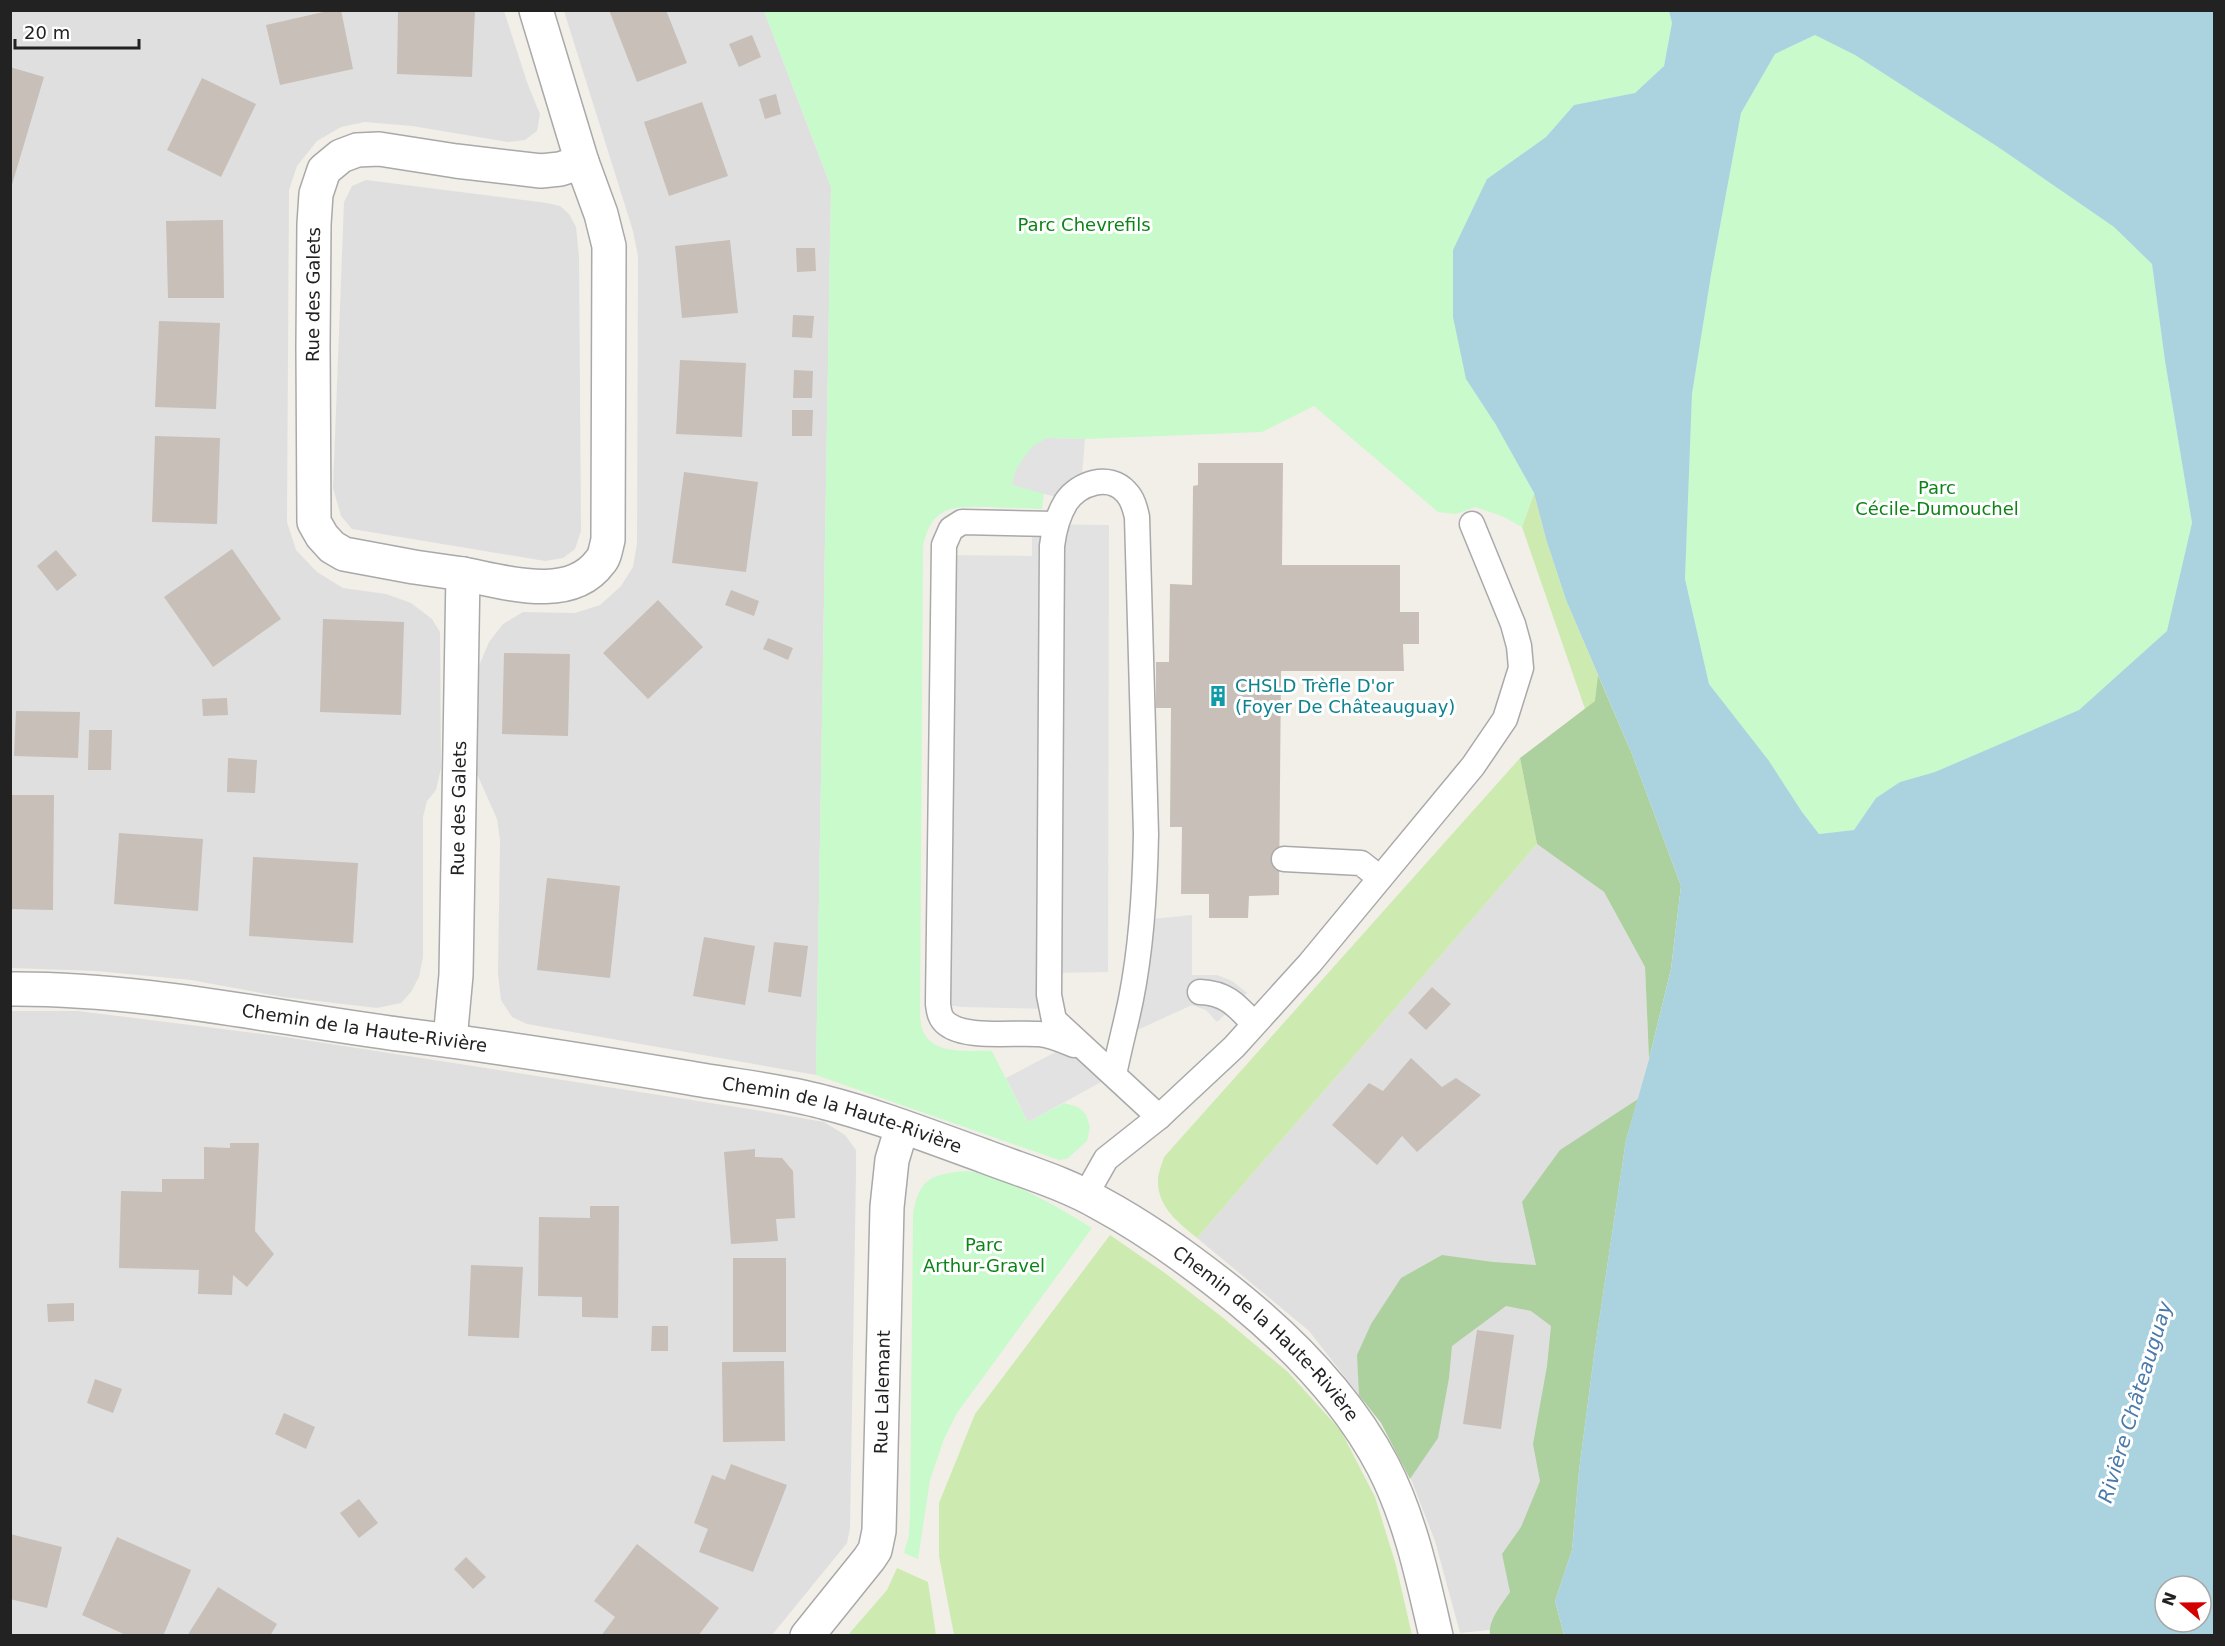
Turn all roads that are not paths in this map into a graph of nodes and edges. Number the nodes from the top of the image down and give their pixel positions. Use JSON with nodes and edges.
{"nodes":[{"id":1,"x":536,"y":10,"type":"edge"},
{"id":2,"x":582,"y":162,"type":"junction"},
{"id":3,"x":1056,"y":524,"type":"junction"},
{"id":4,"x":1472,"y":525,"type":"dead end"},
{"id":5,"x":463,"y":574,"type":"junction"},
{"id":6,"x":1284,"y":859,"type":"dead end"},
{"id":7,"x":1380,"y":878,"type":"junction"},
{"id":8,"x":10,"y":989,"type":"edge"},
{"id":9,"x":1200,"y":992,"type":"dead end"},
{"id":10,"x":1254,"y":1024,"type":"junction"},
{"id":11,"x":450,"y":1040,"type":"junction"},
{"id":12,"x":1087,"y":1051,"type":"junction"},
{"id":13,"x":1114,"y":1075,"type":"junction"},
{"id":14,"x":1159,"y":1117,"type":"junction"},
{"id":15,"x":902,"y":1127,"type":"junction"},
{"id":16,"x":1085,"y":1196,"type":"junction"},
{"id":17,"x":807,"y":1635,"type":"edge"},
{"id":18,"x":1436,"y":1635,"type":"edge"}],
"edges":[{"from":1,"to":2,"type":"street","name":"Rue des Galets"},
{"from":2,"to":5,"type":"street","name":"Rue des Galets"},
{"from":2,"to":5,"type":"street","name":"Rue des Galets"},
{"from":3,"to":12,"type":"lane"},
{"from":3,"to":12,"type":"lane"},
{"from":3,"to":13,"type":"lane"},
{"from":4,"to":7,"type":"lane"},
{"from":5,"to":11,"type":"street","name":"Rue des Galets"},
{"from":6,"to":7,"type":"lane"},
{"from":7,"to":10,"type":"lane"},
{"from":8,"to":11,"type":"street","name":"Chemin de la Haute-Rivière"},
{"from":9,"to":10,"type":"lane"},
{"from":10,"to":14,"type":"lane"},
{"from":11,"to":15,"type":"street","name":"Chemin de la Haute-Rivière"},
{"from":12,"to":13,"type":"lane"},
{"from":13,"to":14,"type":"lane"},
{"from":14,"to":16,"type":"lane"},
{"from":15,"to":16,"type":"street","name":"Chemin de la Haute-Rivière"},
{"from":15,"to":17,"type":"street","name":"Rue Lalemant"},
{"from":16,"to":18,"type":"street","name":"Chemin de la Haute-Rivière"}]}
